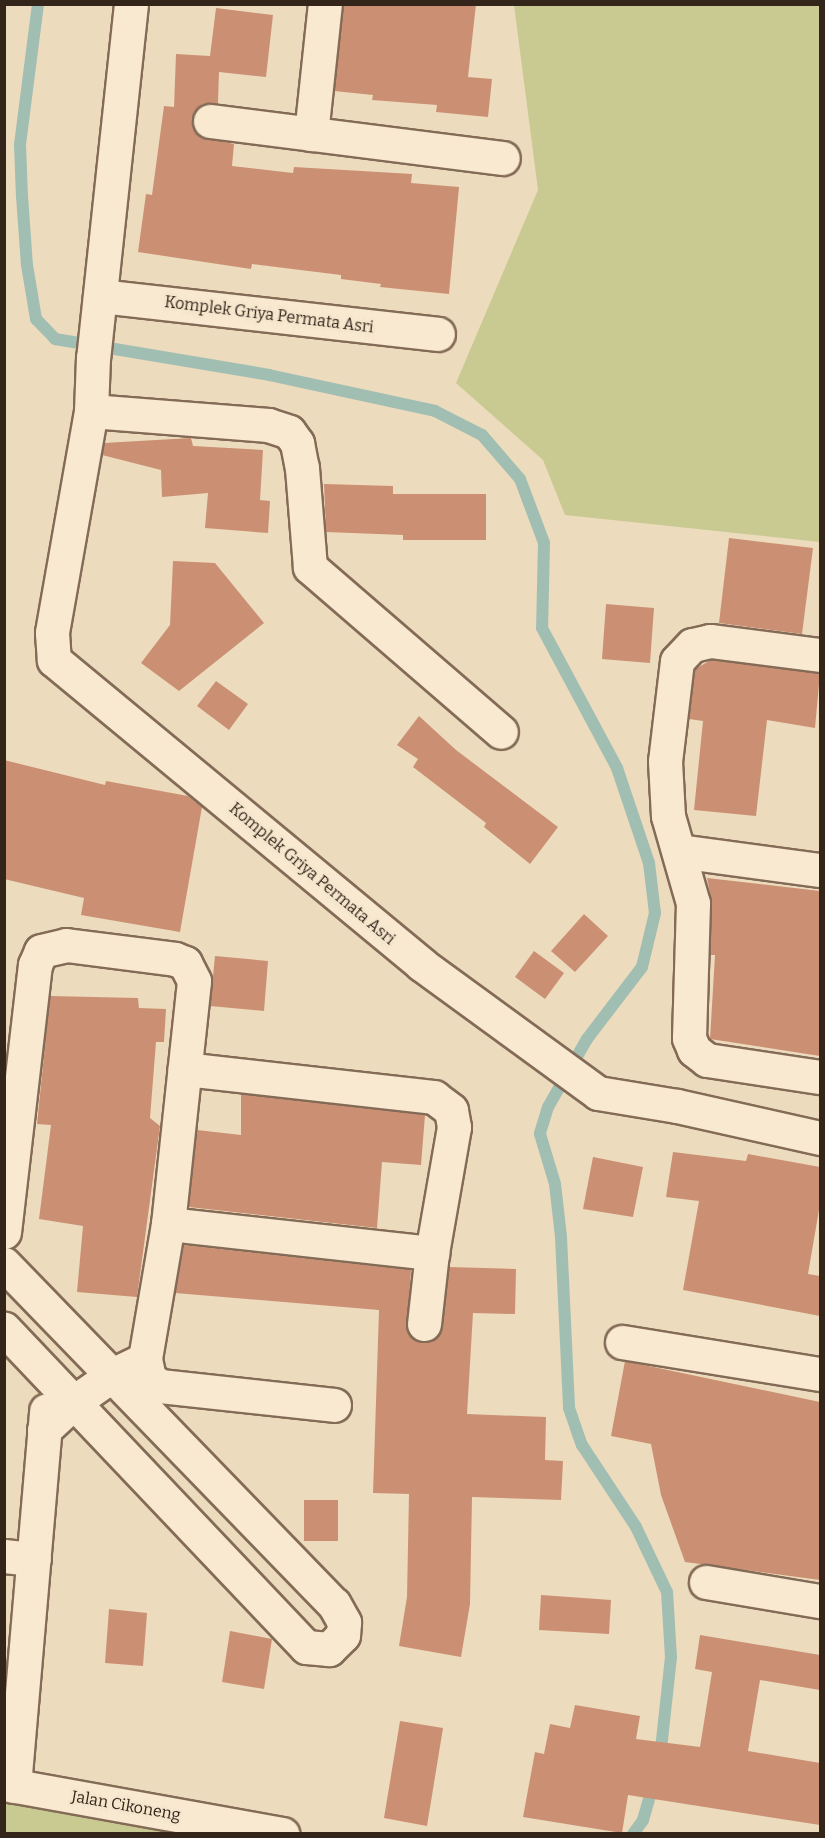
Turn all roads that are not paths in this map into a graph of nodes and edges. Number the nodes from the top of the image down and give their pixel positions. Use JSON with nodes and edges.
{"nodes":[{"id":1,"x":131,"y":4,"type":"edge"},
{"id":2,"x":325,"y":4,"type":"edge"},
{"id":3,"x":210,"y":121,"type":"dead end"},
{"id":4,"x":311,"y":134,"type":"junction"},
{"id":5,"x":503,"y":158,"type":"dead end"},
{"id":6,"x":98,"y":308,"type":"junction"},
{"id":7,"x":438,"y":334,"type":"dead end"},
{"id":8,"x":91,"y":411,"type":"junction"},
{"id":9,"x":820,"y":655,"type":"edge"},
{"id":10,"x":501,"y":732,"type":"dead end"},
{"id":11,"x":680,"y":851,"type":"junction"},
{"id":12,"x":820,"y":870,"type":"edge"},
{"id":13,"x":184,"y":1069,"type":"junction"},
{"id":14,"x":820,"y":1077,"type":"edge"},
{"id":15,"x":820,"y":1138,"type":"edge"},
{"id":16,"x":168,"y":1224,"type":"junction"},
{"id":17,"x":4,"y":1232,"type":"edge"},
{"id":18,"x":432,"y":1253,"type":"junction"},
{"id":19,"x":4,"y":1264,"type":"edge"},
{"id":20,"x":61,"y":1323,"type":"junction"},
{"id":21,"x":424,"y":1324,"type":"dead end"},
{"id":22,"x":4,"y":1329,"type":"edge"},
{"id":23,"x":622,"y":1342,"type":"dead end"},
{"id":24,"x":145,"y":1359,"type":"junction"},
{"id":25,"x":49,"y":1372,"type":"junction"},
{"id":26,"x":114,"y":1374,"type":"junction"},
{"id":27,"x":820,"y":1374,"type":"edge"},
{"id":28,"x":74,"y":1402,"type":"junction"},
{"id":29,"x":334,"y":1405,"type":"dead end"},
{"id":30,"x":44,"y":1430,"type":"junction"},
{"id":31,"x":19,"y":1557,"type":"edge"},
{"id":32,"x":706,"y":1582,"type":"dead end"},
{"id":33,"x":820,"y":1601,"type":"edge"},
{"id":34,"x":9,"y":1785,"type":"edge"},
{"id":35,"x":283,"y":1833,"type":"edge"}],
"edges":[{"from":1,"to":6,"type":"street","name":"Komplek Griya Permata Asri"},
{"from":2,"to":4,"type":"street"},
{"from":3,"to":4,"type":"street"},
{"from":4,"to":5,"type":"street"},
{"from":6,"to":7,"type":"street","name":"Komplek Griya Permata Asri"},
{"from":6,"to":8,"type":"street","name":"Komplek Griya Permata Asri"},
{"from":8,"to":10,"type":"street"},
{"from":8,"to":15,"type":"street","name":"Komplek Griya Permata Asri"},
{"from":9,"to":11,"type":"street"},
{"from":11,"to":12,"type":"street"},
{"from":11,"to":14,"type":"street"},
{"from":13,"to":16,"type":"street"},
{"from":13,"to":17,"type":"street"},
{"from":13,"to":18,"type":"street"},
{"from":16,"to":18,"type":"street"},
{"from":16,"to":24,"type":"street"},
{"from":18,"to":21,"type":"street"},
{"from":19,"to":20,"type":"street"},
{"from":20,"to":25,"type":"street"},
{"from":20,"to":26,"type":"street"},
{"from":22,"to":25,"type":"street"},
{"from":23,"to":27,"type":"street"},
{"from":24,"to":26,"type":"street"},
{"from":24,"to":29,"type":"street"},
{"from":25,"to":28,"type":"street"},
{"from":25,"to":30,"type":"street"},
{"from":26,"to":28,"type":"street"},
{"from":26,"to":28,"type":"street"},
{"from":28,"to":30,"type":"street"},
{"from":30,"to":31,"type":"street"},
{"from":31,"to":34,"type":"street"},
{"from":32,"to":33,"type":"street"},
{"from":34,"to":35,"type":"street","name":"Jalan Cikoneng"}]}
